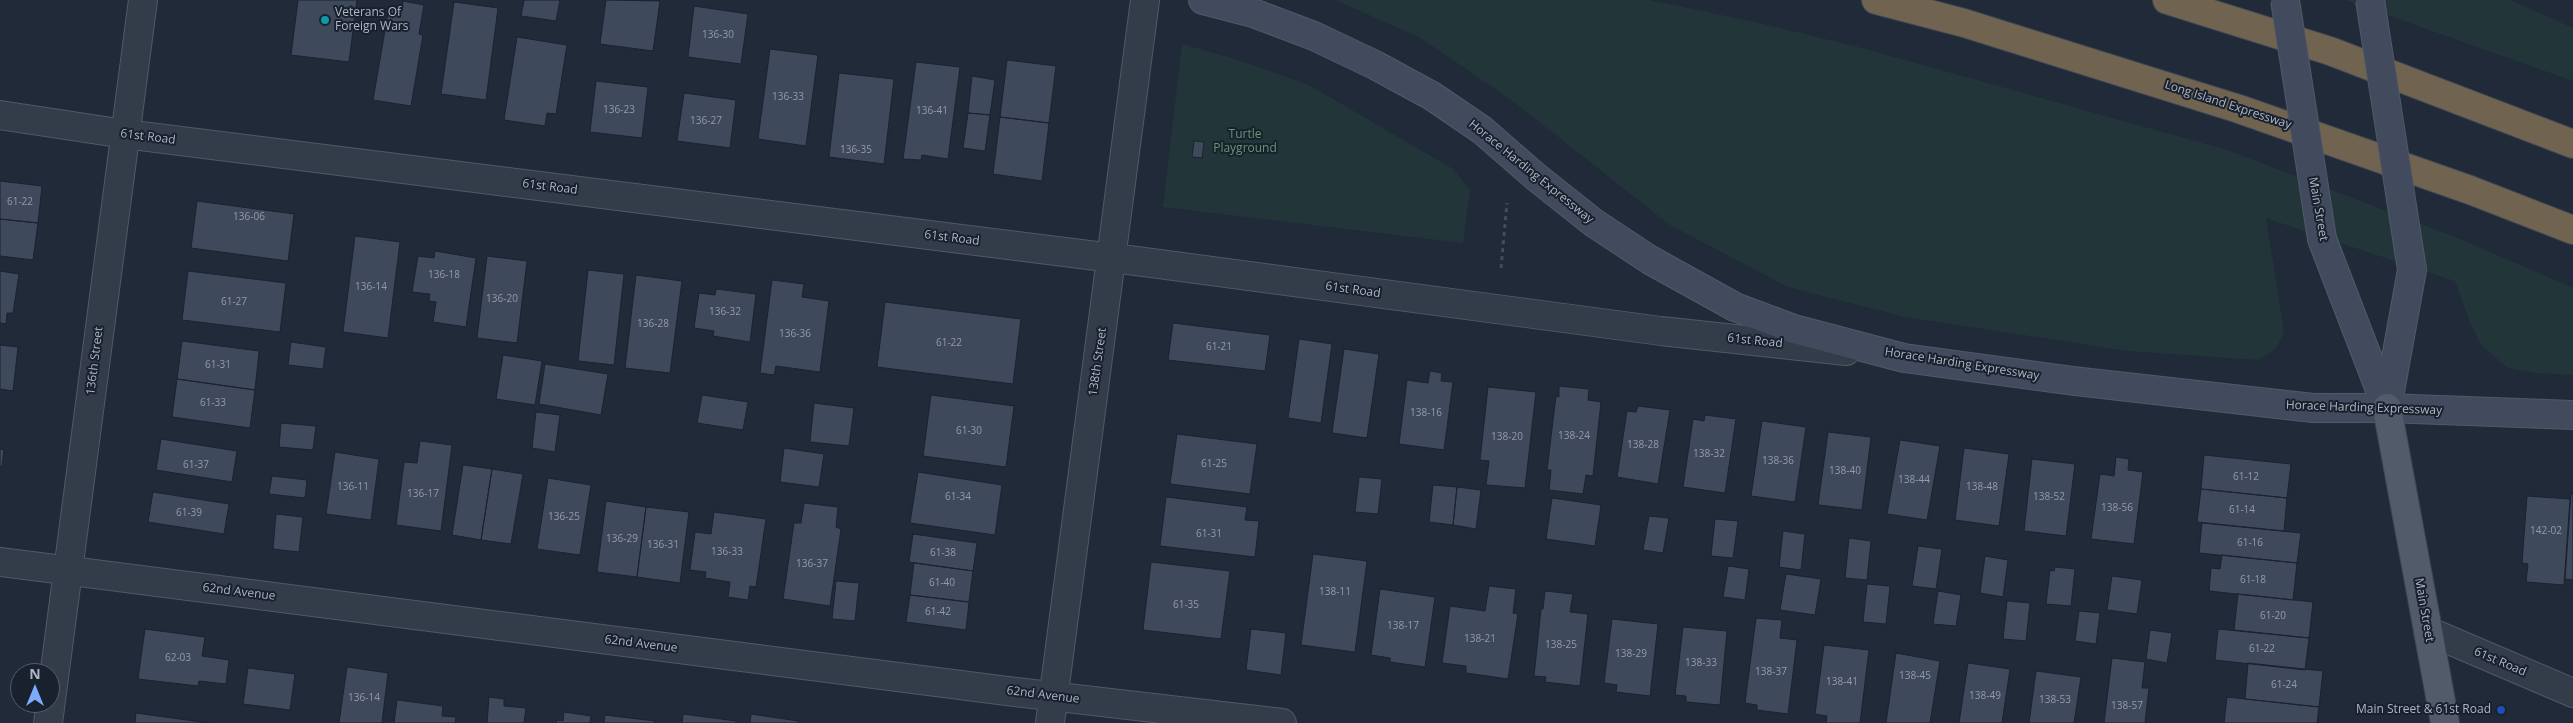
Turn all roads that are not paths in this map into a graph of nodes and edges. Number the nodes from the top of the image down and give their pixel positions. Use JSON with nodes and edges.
{"nodes":[{"id":1,"x":143,"y":0,"type":"edge"},
{"id":2,"x":1145,"y":0,"type":"edge"},
{"id":3,"x":1203,"y":0,"type":"edge"},
{"id":4,"x":1876,"y":0,"type":"edge"},
{"id":5,"x":2168,"y":0,"type":"edge"},
{"id":6,"x":2285,"y":0,"type":"edge"},
{"id":7,"x":2370,"y":0,"type":"edge"},
{"id":8,"x":0,"y":115,"type":"edge"},
{"id":9,"x":125,"y":134,"type":"junction"},
{"id":10,"x":2573,"y":144,"type":"edge"},
{"id":11,"x":2573,"y":230,"type":"edge"},
{"id":12,"x":1112,"y":258,"type":"junction"},
{"id":13,"x":1904,"y":358,"type":"junction"},
{"id":14,"x":2387,"y":408,"type":"junction"},
{"id":15,"x":2573,"y":415,"type":"edge"},
{"id":16,"x":0,"y":562,"type":"edge"},
{"id":17,"x":68,"y":570,"type":"junction"},
{"id":18,"x":2428,"y":631,"type":"junction"},
{"id":19,"x":2573,"y":693,"type":"edge"},
{"id":20,"x":1052,"y":710,"type":"edge"},
{"id":21,"x":48,"y":723,"type":"edge"},
{"id":22,"x":1282,"y":723,"type":"edge"},
{"id":23,"x":2445,"y":723,"type":"edge"}],
"edges":[{"from":1,"to":9,"type":"street","name":"136th Street"},
{"from":2,"to":12,"type":"street","name":"138th Street"},
{"from":3,"to":13,"type":"main road","name":"Horace Harding Expressway"},
{"from":4,"to":11,"type":"highway","name":"Long Island Expressway"},
{"from":5,"to":10,"type":"highway"},
{"from":6,"to":14,"type":"main road","name":"Main Street","bridge":true},
{"from":7,"to":14,"type":"main road","name":"Main Street","bridge":true},
{"from":8,"to":9,"type":"street","name":"61st Road"},
{"from":9,"to":12,"type":"street","name":"61st Road"},
{"from":9,"to":17,"type":"street","name":"136th Street"},
{"from":12,"to":13,"type":"street","name":"61st Road"},
{"from":12,"to":20,"type":"street","name":"138th Street"},
{"from":13,"to":14,"type":"main road","name":"Horace Harding Expressway"},
{"from":14,"to":15,"type":"main road","name":"Horace Harding Expressway"},
{"from":14,"to":18,"type":"main road","name":"Main Street"},
{"from":16,"to":17,"type":"street","name":"62nd Avenue"},
{"from":17,"to":20,"type":"street","name":"62nd Avenue"},
{"from":17,"to":21,"type":"street","name":"136th Street"},
{"from":18,"to":19,"type":"street","name":"61st Road"},
{"from":18,"to":23,"type":"main road","name":"Main Street"},
{"from":20,"to":22,"type":"street","name":"62nd Avenue"}]}
